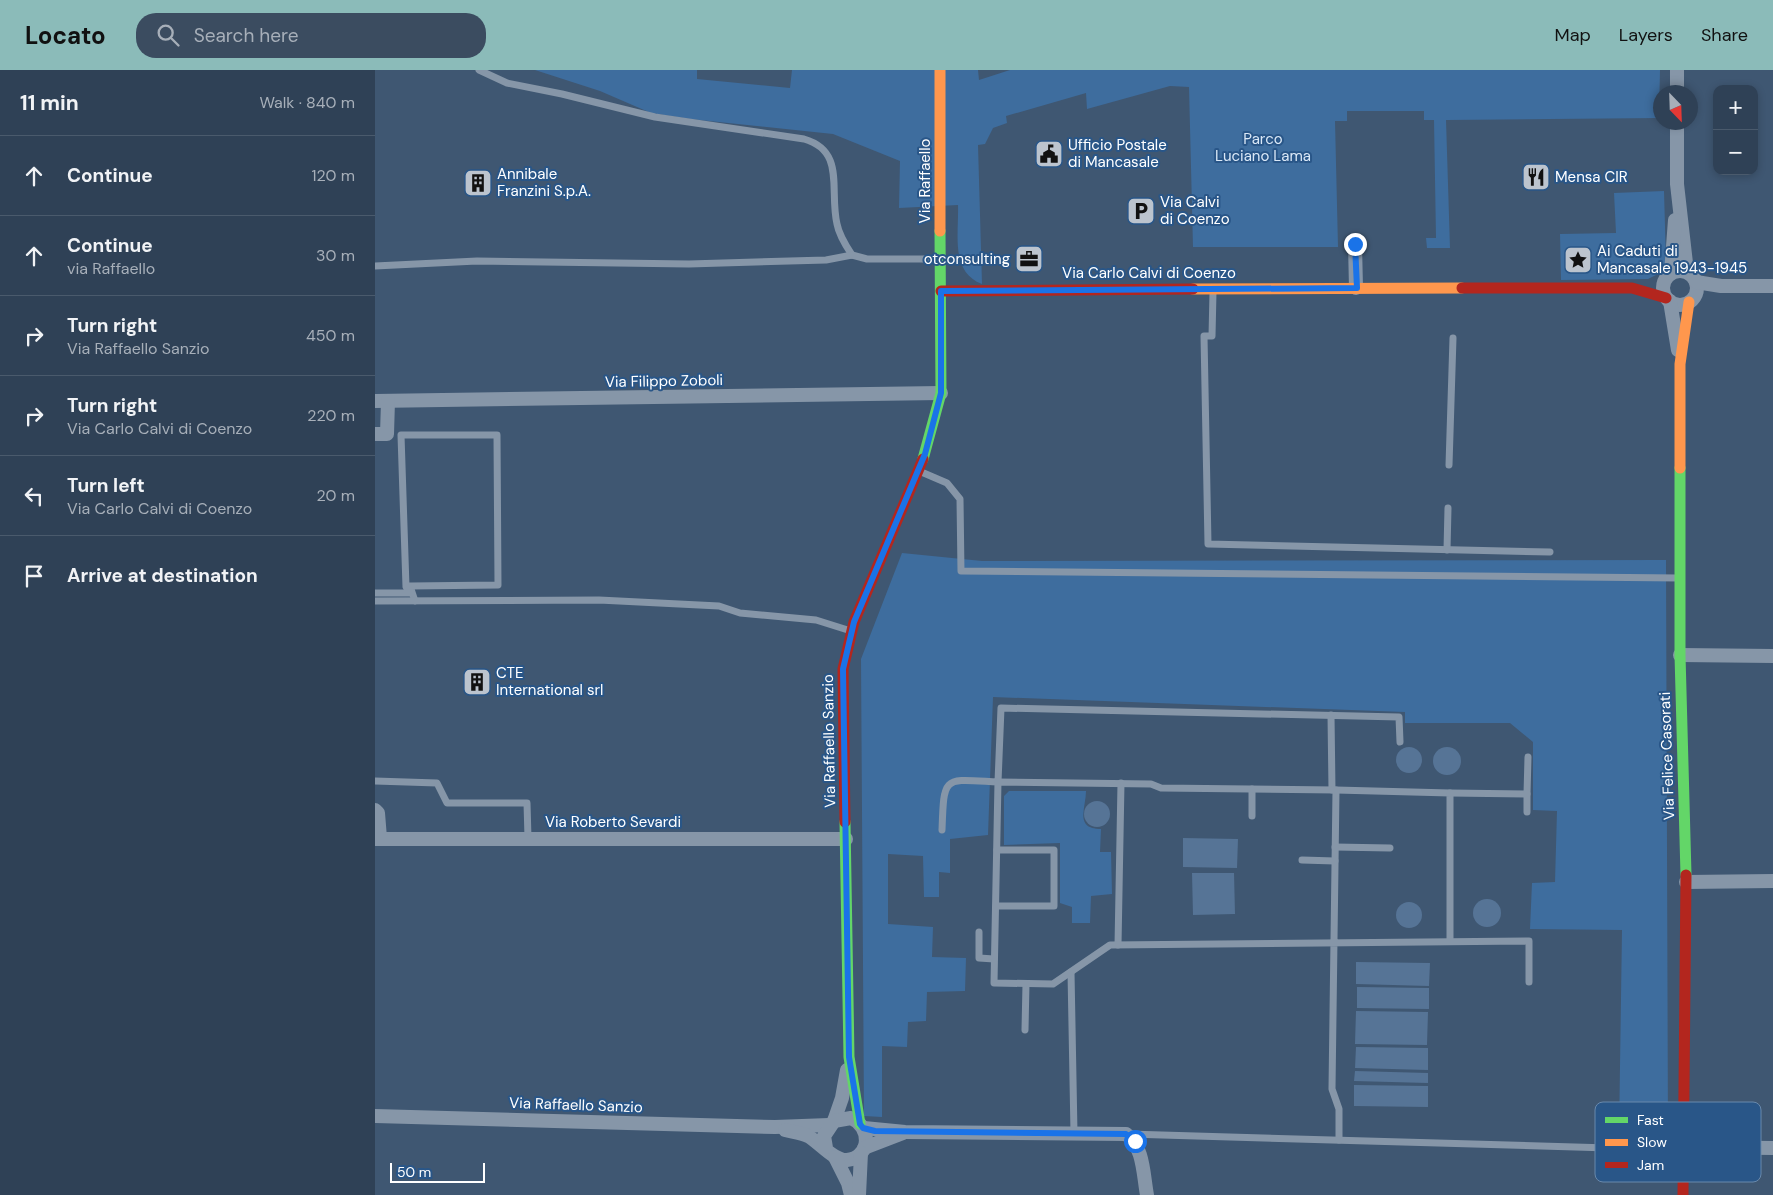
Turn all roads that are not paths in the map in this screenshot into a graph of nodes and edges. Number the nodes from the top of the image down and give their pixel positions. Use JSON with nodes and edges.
{"nodes":[{"id":1,"x":479,"y":70,"type":"edge"},
{"id":2,"x":940,"y":70,"type":"edge"},
{"id":3,"x":1677,"y":70,"type":"edge"},
{"id":4,"x":1677,"y":85,"type":"edge"},
{"id":5,"x":1677,"y":130,"type":"edge"},
{"id":6,"x":1678,"y":197,"type":"junction"},
{"id":7,"x":1355,"y":244,"type":"dead end"},
{"id":8,"x":852,"y":255,"type":"junction"},
{"id":9,"x":941,"y":260,"type":"junction"},
{"id":10,"x":375,"y":266,"type":"edge"},
{"id":11,"x":1668,"y":277,"type":"junction"},
{"id":12,"x":1773,"y":286,"type":"edge"},
{"id":13,"x":1692,"y":287,"type":"junction"},
{"id":14,"x":1357,"y":288,"type":"junction"},
{"id":15,"x":1632,"y":288,"type":"junction"},
{"id":16,"x":1213,"y":289,"type":"junction"},
{"id":17,"x":941,"y":291,"type":"junction"},
{"id":18,"x":1668,"y":299,"type":"junction"},
{"id":19,"x":1453,"y":338,"type":"dead end"},
{"id":20,"x":1680,"y":364,"type":"junction"},
{"id":21,"x":941,"y":393,"type":"junction"},
{"id":22,"x":381,"y":401,"type":"edge"},
{"id":23,"x":375,"y":434,"type":"edge"},
{"id":24,"x":1449,"y":466,"type":"dead end"},
{"id":25,"x":918,"y":471,"type":"junction"},
{"id":26,"x":1448,"y":508,"type":"dead end"},
{"id":27,"x":1447,"y":550,"type":"junction"},
{"id":28,"x":1550,"y":552,"type":"dead end"},
{"id":29,"x":1681,"y":578,"type":"junction"},
{"id":30,"x":411,"y":590,"type":"junction"},
{"id":31,"x":375,"y":593,"type":"edge"},
{"id":32,"x":375,"y":601,"type":"edge"},
{"id":33,"x":415,"y":601,"type":"junction"},
{"id":34,"x":851,"y":631,"type":"junction"},
{"id":35,"x":1680,"y":655,"type":"junction"},
{"id":36,"x":1773,"y":656,"type":"edge"},
{"id":37,"x":1331,"y":715,"type":"junction"},
{"id":38,"x":1399,"y":742,"type":"dead end"},
{"id":39,"x":1528,"y":758,"type":"dead end"},
{"id":40,"x":375,"y":781,"type":"edge"},
{"id":41,"x":998,"y":782,"type":"junction"},
{"id":42,"x":1121,"y":783,"type":"junction"},
{"id":43,"x":1252,"y":789,"type":"junction"},
{"id":44,"x":1334,"y":790,"type":"junction"},
{"id":45,"x":1450,"y":793,"type":"junction"},
{"id":46,"x":1527,"y":794,"type":"junction"},
{"id":47,"x":375,"y":810,"type":"edge"},
{"id":48,"x":1527,"y":812,"type":"dead end"},
{"id":49,"x":1252,"y":816,"type":"dead end"},
{"id":50,"x":942,"y":830,"type":"dead end"},
{"id":51,"x":528,"y":838,"type":"junction"},
{"id":52,"x":377,"y":839,"type":"edge"},
{"id":53,"x":847,"y":839,"type":"junction"},
{"id":54,"x":1335,"y":847,"type":"junction"},
{"id":55,"x":1390,"y":848,"type":"dead end"},
{"id":56,"x":997,"y":850,"type":"junction"},
{"id":57,"x":1303,"y":860,"type":"dead end"},
{"id":58,"x":1335,"y":861,"type":"junction"},
{"id":59,"x":1773,"y":881,"type":"edge"},
{"id":60,"x":1686,"y":882,"type":"junction"},
{"id":61,"x":996,"y":906,"type":"junction"},
{"id":62,"x":979,"y":932,"type":"dead end"},
{"id":63,"x":1450,"y":941,"type":"junction"},
{"id":64,"x":1334,"y":942,"type":"junction"},
{"id":65,"x":1119,"y":944,"type":"junction"},
{"id":66,"x":994,"y":959,"type":"junction"},
{"id":67,"x":1071,"y":972,"type":"junction"},
{"id":68,"x":1529,"y":982,"type":"dead end"},
{"id":69,"x":1026,"y":984,"type":"junction"},
{"id":70,"x":1025,"y":1030,"type":"dead end"},
{"id":71,"x":849,"y":1057,"type":"junction"},
{"id":72,"x":1683,"y":1102,"type":"edge"},
{"id":73,"x":375,"y":1116,"type":"edge"},
{"id":74,"x":832,"y":1123,"type":"junction"},
{"id":75,"x":862,"y":1126,"type":"junction"},
{"id":76,"x":775,"y":1127,"type":"junction"},
{"id":77,"x":905,"y":1132,"type":"junction"},
{"id":78,"x":1074,"y":1133,"type":"junction"},
{"id":79,"x":1126,"y":1134,"type":"junction"},
{"id":80,"x":1339,"y":1140,"type":"junction"},
{"id":81,"x":1595,"y":1148,"type":"edge"},
{"id":82,"x":863,"y":1150,"type":"junction"},
{"id":83,"x":831,"y":1153,"type":"junction"},
{"id":84,"x":1683,"y":1182,"type":"edge"},
{"id":85,"x":851,"y":1195,"type":"edge"},
{"id":86,"x":859,"y":1195,"type":"edge"},
{"id":87,"x":1147,"y":1195,"type":"edge"},
{"id":88,"x":1683,"y":1195,"type":"edge"}],
"edges":[{"from":1,"to":8,"type":"lane"},
{"from":2,"to":9,"type":"street","name":"Via Raffaello"},
{"from":3,"to":4,"type":"street"},
{"from":5,"to":6,"type":"street","name":"Via Felice Casorati"},
{"from":6,"to":11,"type":"street","name":"Via Felice Casorati"},
{"from":6,"to":13,"type":"street","name":"Via Felice Casorati"},
{"from":7,"to":14,"type":"street"},
{"from":8,"to":9,"type":"lane"},
{"from":8,"to":10,"type":"lane"},
{"from":9,"to":17,"type":"street","name":"Via Raffaello"},
{"from":11,"to":13,"type":"street"},
{"from":11,"to":15,"type":"street","name":"Via Carlo Calvi di Coenzo"},
{"from":11,"to":18,"type":"street","name":"Via Felice Casorati"},
{"from":12,"to":13,"type":"street"},
{"from":13,"to":18,"type":"street"},
{"from":13,"to":20,"type":"street","name":"Via Felice Casorati"},
{"from":14,"to":15,"type":"street","name":"Via Carlo Calvi di Coenzo"},
{"from":14,"to":16,"type":"street","name":"Via Carlo Calvi di Coenzo"},
{"from":15,"to":18,"type":"street","name":"Via Carlo Calvi di Coenzo"},
{"from":16,"to":17,"type":"street","name":"Via Carlo Calvi di Coenzo"},
{"from":16,"to":27,"type":"lane"},
{"from":17,"to":21,"type":"street","name":"Via Raffaello Sanzio"},
{"from":18,"to":20,"type":"street","name":"Via Felice Casorati"},
{"from":19,"to":24,"type":"lane"},
{"from":20,"to":29,"type":"street","name":"Via Felice Casorati"},
{"from":21,"to":22,"type":"street","name":"Via Filippo Zoboli"},
{"from":21,"to":25,"type":"street","name":"Via Raffaello Sanzio"},
{"from":22,"to":23,"type":"street","name":"Via Filippo Zoboli"},
{"from":25,"to":29,"type":"lane"},
{"from":25,"to":34,"type":"street","name":"Via Raffaello Sanzio"},
{"from":26,"to":27,"type":"lane"},
{"from":27,"to":28,"type":"lane"},
{"from":29,"to":35,"type":"street","name":"Via Felice Casorati"},
{"from":30,"to":30,"type":"lane"},
{"from":30,"to":31,"type":"lane"},
{"from":30,"to":33,"type":"lane"},
{"from":32,"to":33,"type":"lane"},
{"from":33,"to":34,"type":"lane"},
{"from":34,"to":53,"type":"street","name":"Via Raffaello Sanzio"},
{"from":35,"to":36,"type":"street"},
{"from":35,"to":60,"type":"street","name":"Via Felice Casorati"},
{"from":37,"to":38,"type":"lane"},
{"from":37,"to":41,"type":"lane"},
{"from":37,"to":44,"type":"lane"},
{"from":39,"to":46,"type":"lane"},
{"from":40,"to":51,"type":"lane"},
{"from":41,"to":42,"type":"lane"},
{"from":41,"to":50,"type":"lane"},
{"from":41,"to":56,"type":"lane"},
{"from":42,"to":43,"type":"lane"},
{"from":42,"to":65,"type":"lane"},
{"from":43,"to":44,"type":"lane"},
{"from":43,"to":49,"type":"lane"},
{"from":44,"to":45,"type":"lane"},
{"from":44,"to":54,"type":"lane"},
{"from":45,"to":46,"type":"lane"},
{"from":45,"to":63,"type":"lane"},
{"from":46,"to":48,"type":"lane"},
{"from":47,"to":52,"type":"street","name":"Via Roberto Sevardi"},
{"from":51,"to":52,"type":"street","name":"Via Roberto Sevardi"},
{"from":51,"to":53,"type":"street","name":"Via Roberto Sevardi"},
{"from":53,"to":71,"type":"street","name":"Via Raffaello Sanzio"},
{"from":54,"to":55,"type":"lane"},
{"from":54,"to":58,"type":"lane"},
{"from":56,"to":61,"type":"lane"},
{"from":56,"to":61,"type":"lane"},
{"from":57,"to":58,"type":"lane"},
{"from":58,"to":64,"type":"lane"},
{"from":59,"to":60,"type":"street"},
{"from":60,"to":72,"type":"street","name":"Via Felice Casorati"},
{"from":61,"to":66,"type":"lane"},
{"from":62,"to":66,"type":"lane"},
{"from":63,"to":64,"type":"lane"},
{"from":63,"to":68,"type":"lane"},
{"from":64,"to":65,"type":"lane"},
{"from":64,"to":80,"type":"lane"},
{"from":65,"to":67,"type":"lane"},
{"from":66,"to":69,"type":"lane"},
{"from":67,"to":69,"type":"lane"},
{"from":67,"to":78,"type":"lane"},
{"from":69,"to":70,"type":"lane"},
{"from":71,"to":74,"type":"street","name":"Via Raffaello Sanzio"},
{"from":71,"to":75,"type":"street","name":"Via Raffaello Sanzio"},
{"from":73,"to":76,"type":"street","name":"Via Raffaello Sanzio"},
{"from":74,"to":75,"type":"street","name":"Via Raffaello Sanzio"},
{"from":74,"to":76,"type":"street","name":"Via Raffaello Sanzio"},
{"from":74,"to":83,"type":"street","name":"Via Raffaello Sanzio"},
{"from":75,"to":77,"type":"street"},
{"from":75,"to":82,"type":"street","name":"Via Raffaello Sanzio"},
{"from":76,"to":83,"type":"street","name":"Via Raffaello Sanzio"},
{"from":77,"to":78,"type":"street"},
{"from":77,"to":82,"type":"street"},
{"from":78,"to":79,"type":"street"},
{"from":79,"to":80,"type":"lane"},
{"from":79,"to":87,"type":"street"},
{"from":80,"to":81,"type":"lane"},
{"from":82,"to":83,"type":"street"},
{"from":82,"to":86,"type":"street","name":"Via Raffaello Sanzio"},
{"from":83,"to":85,"type":"street"},
{"from":84,"to":88,"type":"street","name":"Via Felice Casorati"}]}
